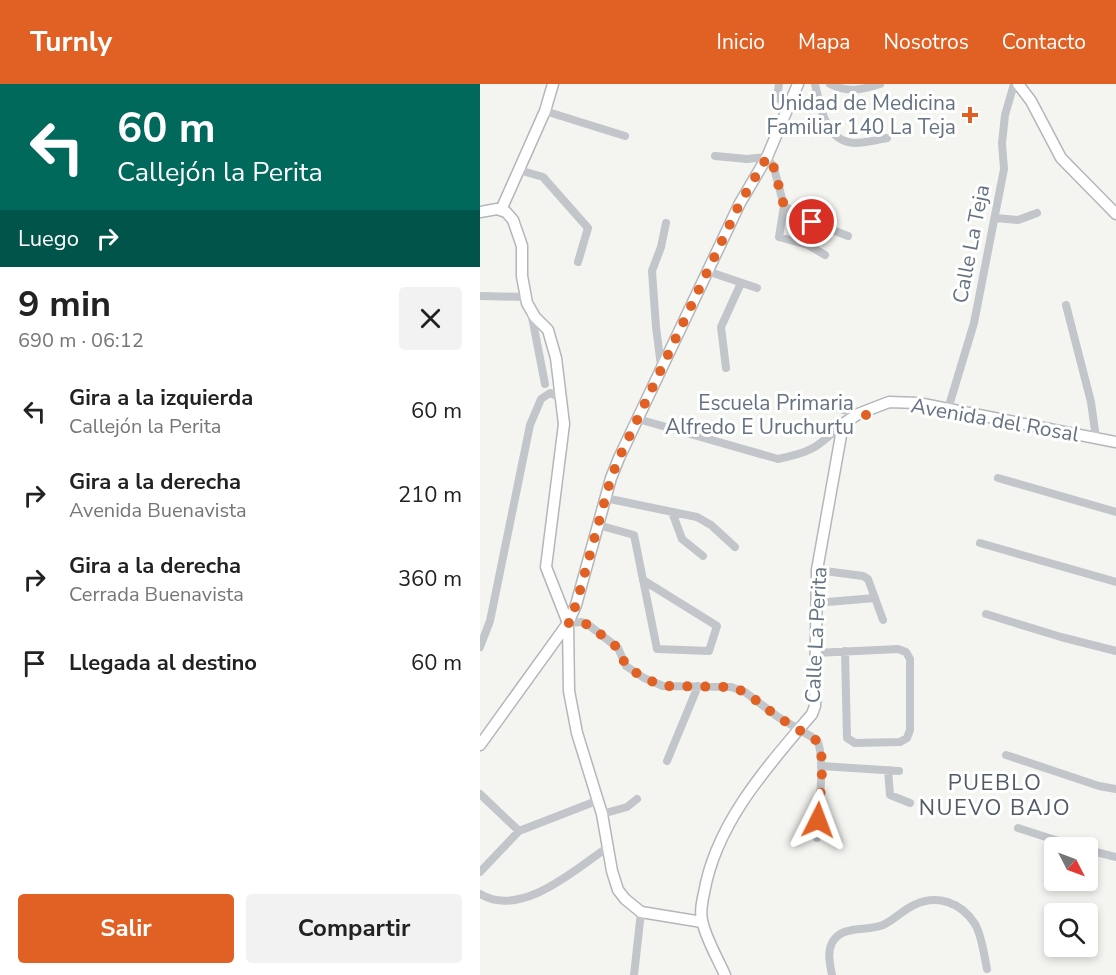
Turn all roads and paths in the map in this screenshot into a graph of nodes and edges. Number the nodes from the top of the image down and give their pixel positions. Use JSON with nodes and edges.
{"nodes":[{"id":1,"x":553,"y":84,"type":"edge"},
{"id":2,"x":779,"y":84,"type":"edge"},
{"id":3,"x":798,"y":84,"type":"edge"},
{"id":4,"x":815,"y":84,"type":"edge"},
{"id":5,"x":830,"y":84,"type":"edge"},
{"id":6,"x":880,"y":84,"type":"edge"},
{"id":7,"x":1016,"y":84,"type":"edge"},
{"id":8,"x":790,"y":104,"type":"junction"},
{"id":9,"x":544,"y":111,"type":"junction"},
{"id":10,"x":626,"y":136,"type":"dead end"},
{"id":11,"x":887,"y":138,"type":"dead end"},
{"id":12,"x":715,"y":156,"type":"dead end"},
{"id":13,"x":767,"y":157,"type":"junction"},
{"id":14,"x":519,"y":170,"type":"junction"},
{"id":15,"x":784,"y":206,"type":"junction"},
{"id":16,"x":501,"y":210,"type":"junction"},
{"id":17,"x":480,"y":212,"type":"edge"},
{"id":18,"x":1037,"y":213,"type":"dead end"},
{"id":19,"x":1116,"y":214,"type":"edge"},
{"id":20,"x":996,"y":218,"type":"junction"},
{"id":21,"x":666,"y":223,"type":"dead end"},
{"id":22,"x":848,"y":236,"type":"dead end"},
{"id":23,"x":825,"y":255,"type":"dead end"},
{"id":24,"x":578,"y":262,"type":"dead end"},
{"id":25,"x":707,"y":271,"type":"junction"},
{"id":26,"x":741,"y":283,"type":"junction"},
{"id":27,"x":757,"y":288,"type":"dead end"},
{"id":28,"x":480,"y":296,"type":"edge"},
{"id":29,"x":526,"y":297,"type":"junction"},
{"id":30,"x":1066,"y":305,"type":"dead end"},
{"id":31,"x":530,"y":309,"type":"junction"},
{"id":32,"x":661,"y":366,"type":"junction"},
{"id":33,"x":726,"y":368,"type":"dead end"},
{"id":34,"x":545,"y":384,"type":"dead end"},
{"id":35,"x":562,"y":398,"type":"junction"},
{"id":36,"x":805,"y":400,"type":"dead end"},
{"id":37,"x":948,"y":409,"type":"junction"},
{"id":38,"x":858,"y":414,"type":"junction"},
{"id":39,"x":638,"y":419,"type":"junction"},
{"id":40,"x":843,"y":424,"type":"junction"},
{"id":41,"x":1096,"y":438,"type":"junction"},
{"id":42,"x":1116,"y":442,"type":"edge"},
{"id":43,"x":998,"y":478,"type":"dead end"},
{"id":44,"x":605,"y":498,"type":"junction"},
{"id":45,"x":672,"y":512,"type":"junction"},
{"id":46,"x":1116,"y":512,"type":"edge"},
{"id":47,"x":598,"y":525,"type":"junction"},
{"id":48,"x":980,"y":543,"type":"dead end"},
{"id":49,"x":735,"y":548,"type":"dead end"},
{"id":50,"x":703,"y":556,"type":"dead end"},
{"id":51,"x":818,"y":570,"type":"junction"},
{"id":52,"x":643,"y":580,"type":"junction"},
{"id":53,"x":1116,"y":582,"type":"edge"},
{"id":54,"x":875,"y":598,"type":"junction"},
{"id":55,"x":827,"y":602,"type":"dead end"},
{"id":56,"x":987,"y":614,"type":"dead end"},
{"id":57,"x":883,"y":620,"type":"dead end"},
{"id":58,"x":568,"y":623,"type":"junction"},
{"id":59,"x":480,"y":647,"type":"edge"},
{"id":60,"x":845,"y":651,"type":"junction"},
{"id":61,"x":1116,"y":651,"type":"edge"},
{"id":62,"x":815,"y":653,"type":"junction"},
{"id":63,"x":698,"y":686,"type":"junction"},
{"id":64,"x":799,"y":729,"type":"junction"},
{"id":65,"x":480,"y":745,"type":"edge"},
{"id":66,"x":1006,"y":755,"type":"dead end"},
{"id":67,"x":668,"y":761,"type":"dead end"},
{"id":68,"x":821,"y":765,"type":"junction"},
{"id":69,"x":888,"y":771,"type":"junction"},
{"id":70,"x":898,"y":771,"type":"dead end"},
{"id":71,"x":1116,"y":789,"type":"edge"},
{"id":72,"x":480,"y":794,"type":"edge"},
{"id":73,"x":636,"y":799,"type":"dead end"},
{"id":74,"x":598,"y":800,"type":"junction"},
{"id":75,"x":910,"y":802,"type":"dead end"},
{"id":76,"x":602,"y":814,"type":"junction"},
{"id":77,"x":1018,"y":828,"type":"dead end"},
{"id":78,"x":519,"y":831,"type":"junction"},
{"id":79,"x":1046,"y":837,"type":"edge"},
{"id":80,"x":817,"y":838,"type":"dead end"},
{"id":81,"x":608,"y":847,"type":"junction"},
{"id":82,"x":1098,"y":852,"type":"edge"},
{"id":83,"x":1116,"y":856,"type":"edge"},
{"id":84,"x":480,"y":872,"type":"edge"},
{"id":85,"x":480,"y":894,"type":"edge"},
{"id":86,"x":641,"y":912,"type":"junction"},
{"id":87,"x":702,"y":922,"type":"junction"},
{"id":88,"x":987,"y":969,"type":"dead end"},
{"id":89,"x":634,"y":975,"type":"edge"},
{"id":90,"x":725,"y":975,"type":"edge"},
{"id":91,"x":832,"y":975,"type":"edge"}],
"edges":[{"from":1,"to":9,"type":"street"},
{"from":2,"to":8,"type":"street"},
{"from":3,"to":8,"type":"street"},
{"from":4,"to":11,"type":"street"},
{"from":5,"to":6,"type":"street"},
{"from":7,"to":19,"type":"street"},
{"from":7,"to":20,"type":"street","name":"Calle La Teja"},
{"from":8,"to":13,"type":"street"},
{"from":9,"to":10,"type":"street"},
{"from":9,"to":14,"type":"street"},
{"from":12,"to":13,"type":"street"},
{"from":13,"to":15,"type":"street"},
{"from":13,"to":25,"type":"street"},
{"from":14,"to":16,"type":"street"},
{"from":14,"to":24,"type":"street"},
{"from":15,"to":22,"type":"street"},
{"from":15,"to":23,"type":"street"},
{"from":16,"to":17,"type":"street"},
{"from":16,"to":29,"type":"street"},
{"from":18,"to":20,"type":"street"},
{"from":20,"to":37,"type":"street","name":"Calle La Teja"},
{"from":21,"to":32,"type":"street"},
{"from":25,"to":26,"type":"street"},
{"from":25,"to":32,"type":"street"},
{"from":26,"to":27,"type":"street"},
{"from":26,"to":33,"type":"street"},
{"from":28,"to":29,"type":"street"},
{"from":29,"to":31,"type":"street"},
{"from":30,"to":41,"type":"street"},
{"from":31,"to":34,"type":"street"},
{"from":31,"to":35,"type":"street"},
{"from":32,"to":39,"type":"street"},
{"from":35,"to":58,"type":"street"},
{"from":35,"to":59,"type":"street"},
{"from":36,"to":38,"type":"street"},
{"from":37,"to":38,"type":"street","name":"Avenida del Rosal"},
{"from":37,"to":41,"type":"street","name":"Avenida del Rosal"},
{"from":38,"to":40,"type":"street","name":"Avenida del Rosal"},
{"from":39,"to":40,"type":"street"},
{"from":39,"to":44,"type":"street"},
{"from":40,"to":51,"type":"street","name":"Calle La Perita"},
{"from":41,"to":42,"type":"street","name":"Avenida del Rosal"},
{"from":43,"to":46,"type":"street"},
{"from":44,"to":45,"type":"street"},
{"from":44,"to":47,"type":"street"},
{"from":45,"to":49,"type":"street"},
{"from":45,"to":50,"type":"street"},
{"from":47,"to":52,"type":"street"},
{"from":47,"to":58,"type":"street"},
{"from":48,"to":53,"type":"street"},
{"from":51,"to":54,"type":"street"},
{"from":51,"to":62,"type":"street","name":"Calle La Perita"},
{"from":52,"to":52,"type":"street"},
{"from":54,"to":55,"type":"street"},
{"from":54,"to":57,"type":"street"},
{"from":56,"to":61,"type":"street"},
{"from":58,"to":63,"type":"street"},
{"from":58,"to":65,"type":"street"},
{"from":58,"to":74,"type":"street"},
{"from":60,"to":60,"type":"street"},
{"from":60,"to":62,"type":"street"},
{"from":62,"to":64,"type":"street","name":"Calle La Perita"},
{"from":63,"to":64,"type":"street"},
{"from":63,"to":67,"type":"street"},
{"from":64,"to":68,"type":"street"},
{"from":64,"to":87,"type":"street","name":"Calle La Perita"},
{"from":66,"to":71,"type":"street"},
{"from":68,"to":69,"type":"street"},
{"from":68,"to":80,"type":"street"},
{"from":69,"to":70,"type":"street"},
{"from":69,"to":75,"type":"street"},
{"from":72,"to":78,"type":"street"},
{"from":73,"to":76,"type":"street"},
{"from":74,"to":76,"type":"street"},
{"from":74,"to":78,"type":"street"},
{"from":76,"to":81,"type":"street"},
{"from":77,"to":79,"type":"street"},
{"from":78,"to":84,"type":"street"},
{"from":81,"to":85,"type":"street"},
{"from":81,"to":86,"type":"street"},
{"from":82,"to":83,"type":"street"},
{"from":86,"to":87,"type":"street"},
{"from":86,"to":89,"type":"street"},
{"from":87,"to":90,"type":"street"},
{"from":88,"to":91,"type":"street"}]}
